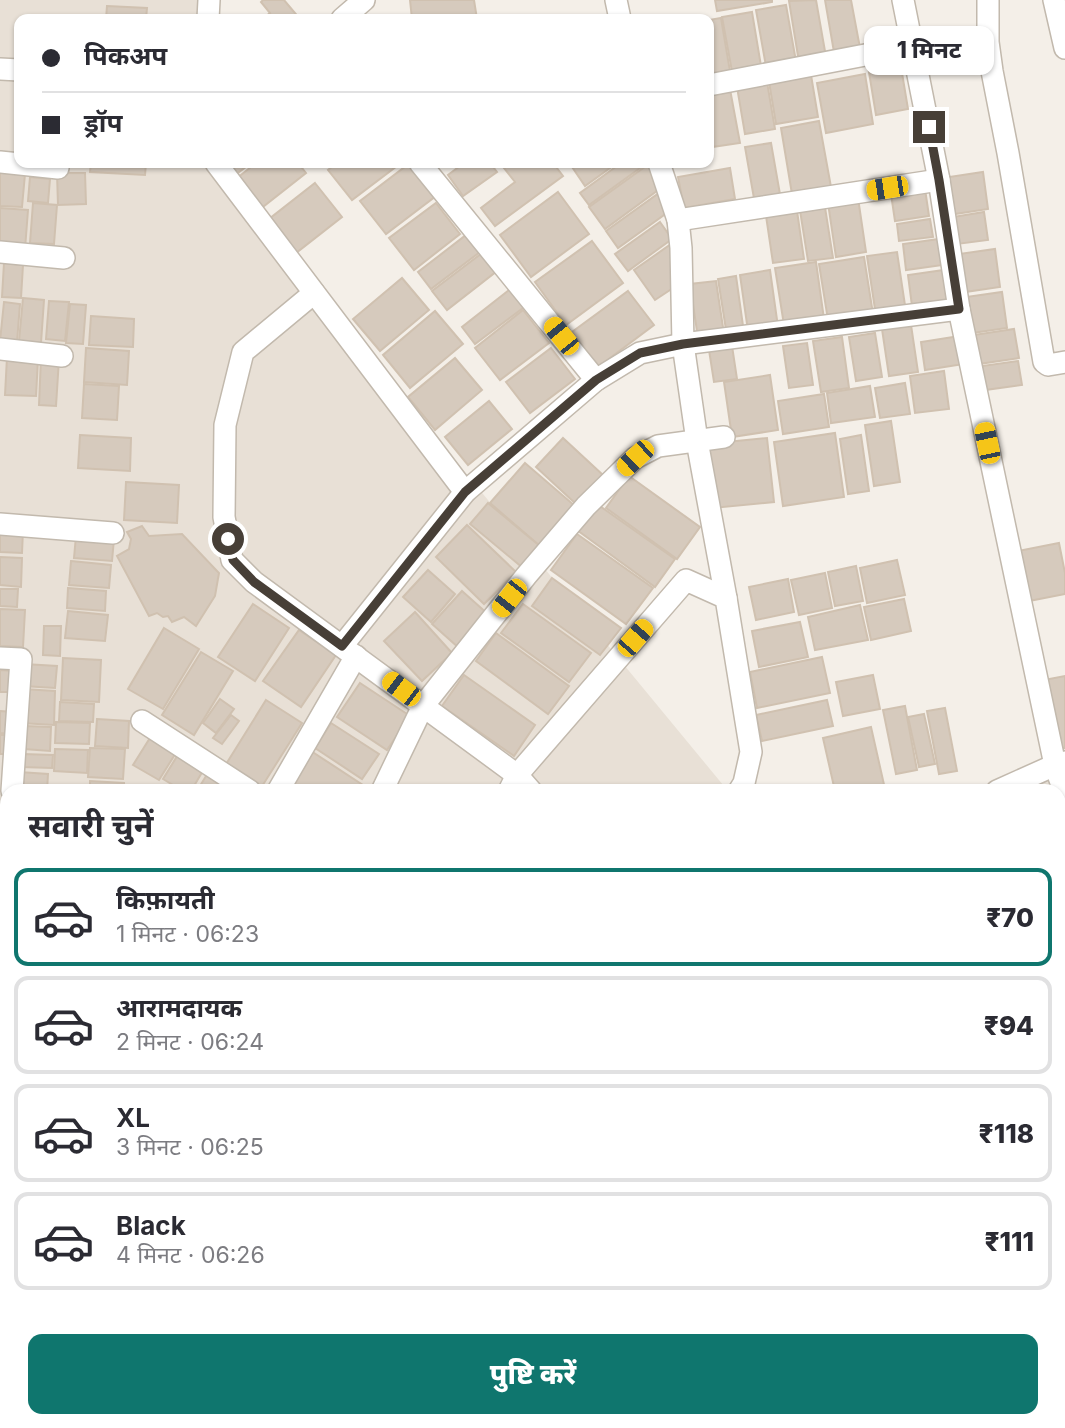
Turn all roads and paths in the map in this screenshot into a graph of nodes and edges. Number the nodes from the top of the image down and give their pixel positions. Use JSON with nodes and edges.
{"nodes":[{"id":1,"x":364,"y":0,"type":"edge"},
{"id":2,"x":903,"y":0,"type":"edge"},
{"id":3,"x":988,"y":0,"type":"edge"},
{"id":4,"x":1054,"y":0,"type":"edge"},
{"id":5,"x":348,"y":14,"type":"edge"},
{"id":6,"x":912,"y":46,"type":"junction"},
{"id":7,"x":1065,"y":48,"type":"edge"},
{"id":8,"x":714,"y":84,"type":"edge"},
{"id":9,"x":220,"y":168,"type":"edge"},
{"id":10,"x":424,"y":168,"type":"edge"},
{"id":11,"x":661,"y":168,"type":"edge"},
{"id":12,"x":939,"y":180,"type":"junction"},
{"id":13,"x":678,"y":220,"type":"junction"},
{"id":14,"x":0,"y":252,"type":"edge"},
{"id":15,"x":64,"y":258,"type":"dead end"},
{"id":16,"x":314,"y":293,"type":"junction"},
{"id":17,"x":959,"y":309,"type":"junction"},
{"id":18,"x":683,"y":344,"type":"junction"},
{"id":19,"x":0,"y":349,"type":"edge"},
{"id":20,"x":62,"y":356,"type":"dead end"},
{"id":21,"x":1065,"y":362,"type":"edge"},
{"id":22,"x":596,"y":380,"type":"junction"},
{"id":23,"x":724,"y":437,"type":"dead end"},
{"id":24,"x":697,"y":441,"type":"junction"},
{"id":25,"x":465,"y":492,"type":"junction"},
{"id":26,"x":0,"y":524,"type":"edge"},
{"id":27,"x":113,"y":533,"type":"dead end"},
{"id":28,"x":726,"y":598,"type":"junction"},
{"id":29,"x":349,"y":651,"type":"junction"},
{"id":30,"x":0,"y":657,"type":"edge"},
{"id":31,"x":423,"y":706,"type":"junction"},
{"id":32,"x":142,"y":721,"type":"dead end"},
{"id":33,"x":7,"y":763,"type":"edge"},
{"id":34,"x":1060,"y":763,"type":"edge"},
{"id":35,"x":11,"y":784,"type":"edge"},
{"id":36,"x":239,"y":784,"type":"edge"},
{"id":37,"x":282,"y":784,"type":"edge"},
{"id":38,"x":385,"y":784,"type":"edge"},
{"id":39,"x":517,"y":784,"type":"edge"},
{"id":40,"x":521,"y":784,"type":"edge"},
{"id":41,"x":743,"y":784,"type":"edge"},
{"id":42,"x":1013,"y":784,"type":"edge"},
{"id":43,"x":1063,"y":784,"type":"edge"}],
"edges":[{"from":1,"to":5,"type":"street"},
{"from":2,"to":6,"type":"street"},
{"from":3,"to":21,"type":"street"},
{"from":4,"to":7,"type":"street"},
{"from":6,"to":8,"type":"street"},
{"from":6,"to":12,"type":"street"},
{"from":9,"to":16,"type":"street"},
{"from":10,"to":22,"type":"street"},
{"from":11,"to":13,"type":"street"},
{"from":12,"to":13,"type":"street"},
{"from":12,"to":17,"type":"street"},
{"from":13,"to":18,"type":"street"},
{"from":14,"to":15,"type":"street"},
{"from":16,"to":25,"type":"street"},
{"from":16,"to":29,"type":"street"},
{"from":17,"to":18,"type":"street"},
{"from":17,"to":34,"type":"street"},
{"from":18,"to":22,"type":"street"},
{"from":18,"to":24,"type":"street"},
{"from":19,"to":20,"type":"street"},
{"from":22,"to":25,"type":"street"},
{"from":23,"to":24,"type":"street"},
{"from":24,"to":28,"type":"street"},
{"from":24,"to":31,"type":"street"},
{"from":25,"to":29,"type":"street"},
{"from":26,"to":27,"type":"street"},
{"from":28,"to":40,"type":"street"},
{"from":28,"to":41,"type":"street"},
{"from":29,"to":31,"type":"street"},
{"from":29,"to":37,"type":"street"},
{"from":30,"to":33,"type":"street"},
{"from":31,"to":38,"type":"street"},
{"from":31,"to":39,"type":"street"},
{"from":32,"to":36,"type":"street"},
{"from":33,"to":35,"type":"street"},
{"from":34,"to":42,"type":"street"},
{"from":34,"to":43,"type":"street"}]}
